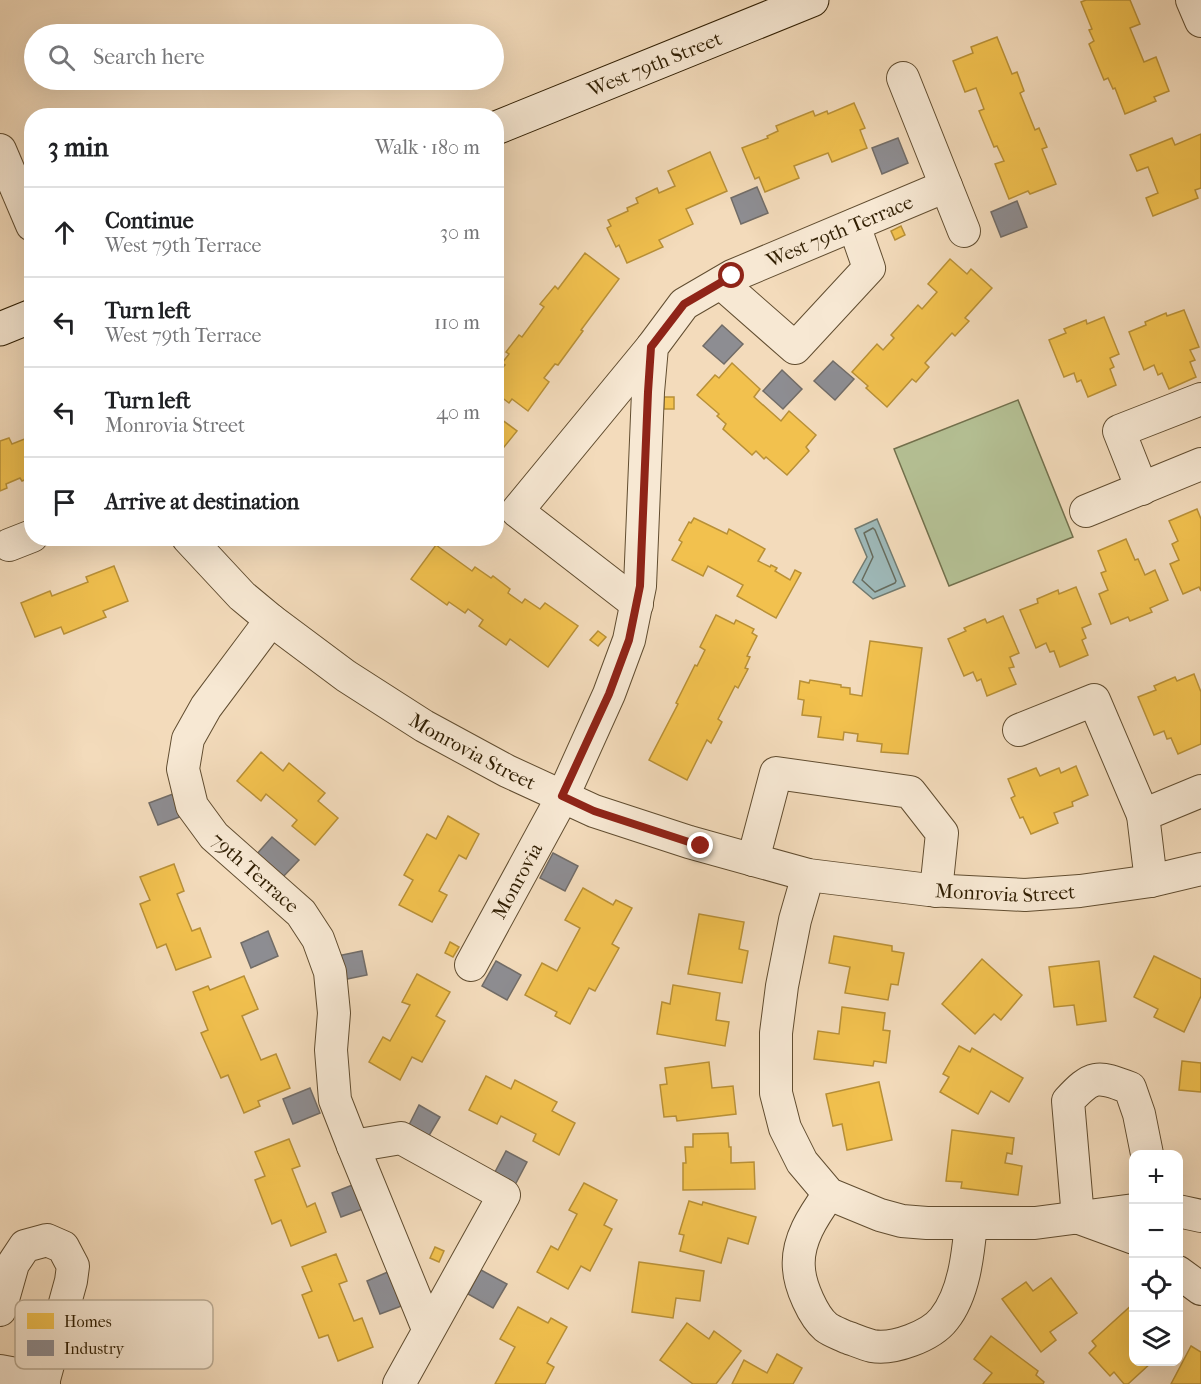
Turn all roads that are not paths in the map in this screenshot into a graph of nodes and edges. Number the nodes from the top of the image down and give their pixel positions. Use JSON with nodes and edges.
{"nodes":[{"id":1,"x":1192,"y":0,"type":"edge"},
{"id":2,"x":794,"y":3,"type":"edge"},
{"id":3,"x":1201,"y":21,"type":"edge"},
{"id":4,"x":903,"y":78,"type":"dead end"},
{"id":5,"x":504,"y":125,"type":"edge"},
{"id":6,"x":0,"y":150,"type":"edge"},
{"id":7,"x":946,"y":186,"type":"junction"},
{"id":8,"x":24,"y":206,"type":"edge"},
{"id":9,"x":854,"y":225,"type":"junction"},
{"id":10,"x":964,"y":231,"type":"dead end"},
{"id":11,"x":721,"y":283,"type":"junction"},
{"id":12,"x":24,"y":319,"type":"edge"},
{"id":13,"x":0,"y":329,"type":"edge"},
{"id":14,"x":651,"y":347,"type":"junction"},
{"id":15,"x":1201,"y":399,"type":"edge"},
{"id":16,"x":1201,"y":464,"type":"edge"},
{"id":17,"x":1142,"y":489,"type":"junction"},
{"id":18,"x":1086,"y":511,"type":"dead end"},
{"id":19,"x":195,"y":546,"type":"edge"},
{"id":20,"x":637,"y":604,"type":"junction"},
{"id":21,"x":271,"y":620,"type":"junction"},
{"id":22,"x":1019,"y":730,"type":"dead end"},
{"id":23,"x":1201,"y":791,"type":"edge"},
{"id":24,"x":562,"y":796,"type":"junction"},
{"id":25,"x":1143,"y":814,"type":"junction"},
{"id":26,"x":753,"y":860,"type":"junction"},
{"id":27,"x":1201,"y":869,"type":"edge"},
{"id":28,"x":808,"y":875,"type":"junction"},
{"id":29,"x":1151,"y":881,"type":"junction"},
{"id":30,"x":936,"y":891,"type":"junction"},
{"id":31,"x":471,"y":965,"type":"dead end"},
{"id":32,"x":353,"y":1146,"type":"junction"},
{"id":33,"x":1145,"y":1150,"type":"edge"},
{"id":34,"x":829,"y":1194,"type":"junction"},
{"id":35,"x":1129,"y":1211,"type":"edge"},
{"id":36,"x":1183,"y":1212,"type":"edge"},
{"id":37,"x":1201,"y":1216,"type":"edge"},
{"id":38,"x":1078,"y":1218,"type":"junction"},
{"id":39,"x":971,"y":1223,"type":"junction"},
{"id":40,"x":1129,"y":1236,"type":"edge"},
{"id":41,"x":1183,"y":1275,"type":"edge"},
{"id":42,"x":1201,"y":1289,"type":"edge"},
{"id":43,"x":66,"y":1300,"type":"edge"},
{"id":44,"x":0,"y":1310,"type":"edge"},
{"id":45,"x":428,"y":1329,"type":"junction"},
{"id":46,"x":47,"y":1369,"type":"edge"},
{"id":47,"x":0,"y":1371,"type":"edge"},
{"id":48,"x":43,"y":1384,"type":"edge"},
{"id":49,"x":399,"y":1384,"type":"edge"}],
"edges":[{"from":1,"to":3,"type":"street"},
{"from":2,"to":5,"type":"street","name":"West 79th Street"},
{"from":4,"to":7,"type":"street"},
{"from":6,"to":8,"type":"street"},
{"from":7,"to":9,"type":"street","name":"West 79th Terrace"},
{"from":7,"to":10,"type":"street"},
{"from":9,"to":11,"type":"street","name":"West 79th Terrace"},
{"from":9,"to":11,"type":"street"},
{"from":11,"to":14,"type":"street","name":"West 79th Terrace"},
{"from":12,"to":13,"type":"street"},
{"from":14,"to":20,"type":"street"},
{"from":14,"to":20,"type":"street","name":"West 79th Terrace"},
{"from":15,"to":17,"type":"street"},
{"from":16,"to":17,"type":"street"},
{"from":17,"to":18,"type":"street"},
{"from":19,"to":21,"type":"street","name":"Monrovia Street"},
{"from":20,"to":24,"type":"street"},
{"from":21,"to":24,"type":"street","name":"Monrovia Street"},
{"from":21,"to":32,"type":"street","name":"79th Terrace"},
{"from":22,"to":25,"type":"street"},
{"from":23,"to":25,"type":"street"},
{"from":24,"to":26,"type":"street","name":"Monrovia Street"},
{"from":24,"to":31,"type":"street","name":"Monrovia"},
{"from":25,"to":29,"type":"street"},
{"from":26,"to":28,"type":"street","name":"Monrovia Street"},
{"from":26,"to":30,"type":"street"},
{"from":27,"to":29,"type":"street","name":"Monrovia Street"},
{"from":28,"to":30,"type":"street","name":"Monrovia Street"},
{"from":28,"to":34,"type":"street"},
{"from":29,"to":30,"type":"street","name":"Monrovia Street"},
{"from":32,"to":45,"type":"street","name":"79th Terrace"},
{"from":32,"to":45,"type":"street"},
{"from":33,"to":38,"type":"street"},
{"from":34,"to":39,"type":"street"},
{"from":34,"to":39,"type":"street"},
{"from":35,"to":38,"type":"street"},
{"from":36,"to":37,"type":"street"},
{"from":38,"to":39,"type":"street"},
{"from":38,"to":40,"type":"street"},
{"from":41,"to":42,"type":"street"},
{"from":43,"to":44,"type":"street"},
{"from":45,"to":49,"type":"street"},
{"from":46,"to":48,"type":"street"},
{"from":47,"to":48,"type":"street"}]}
